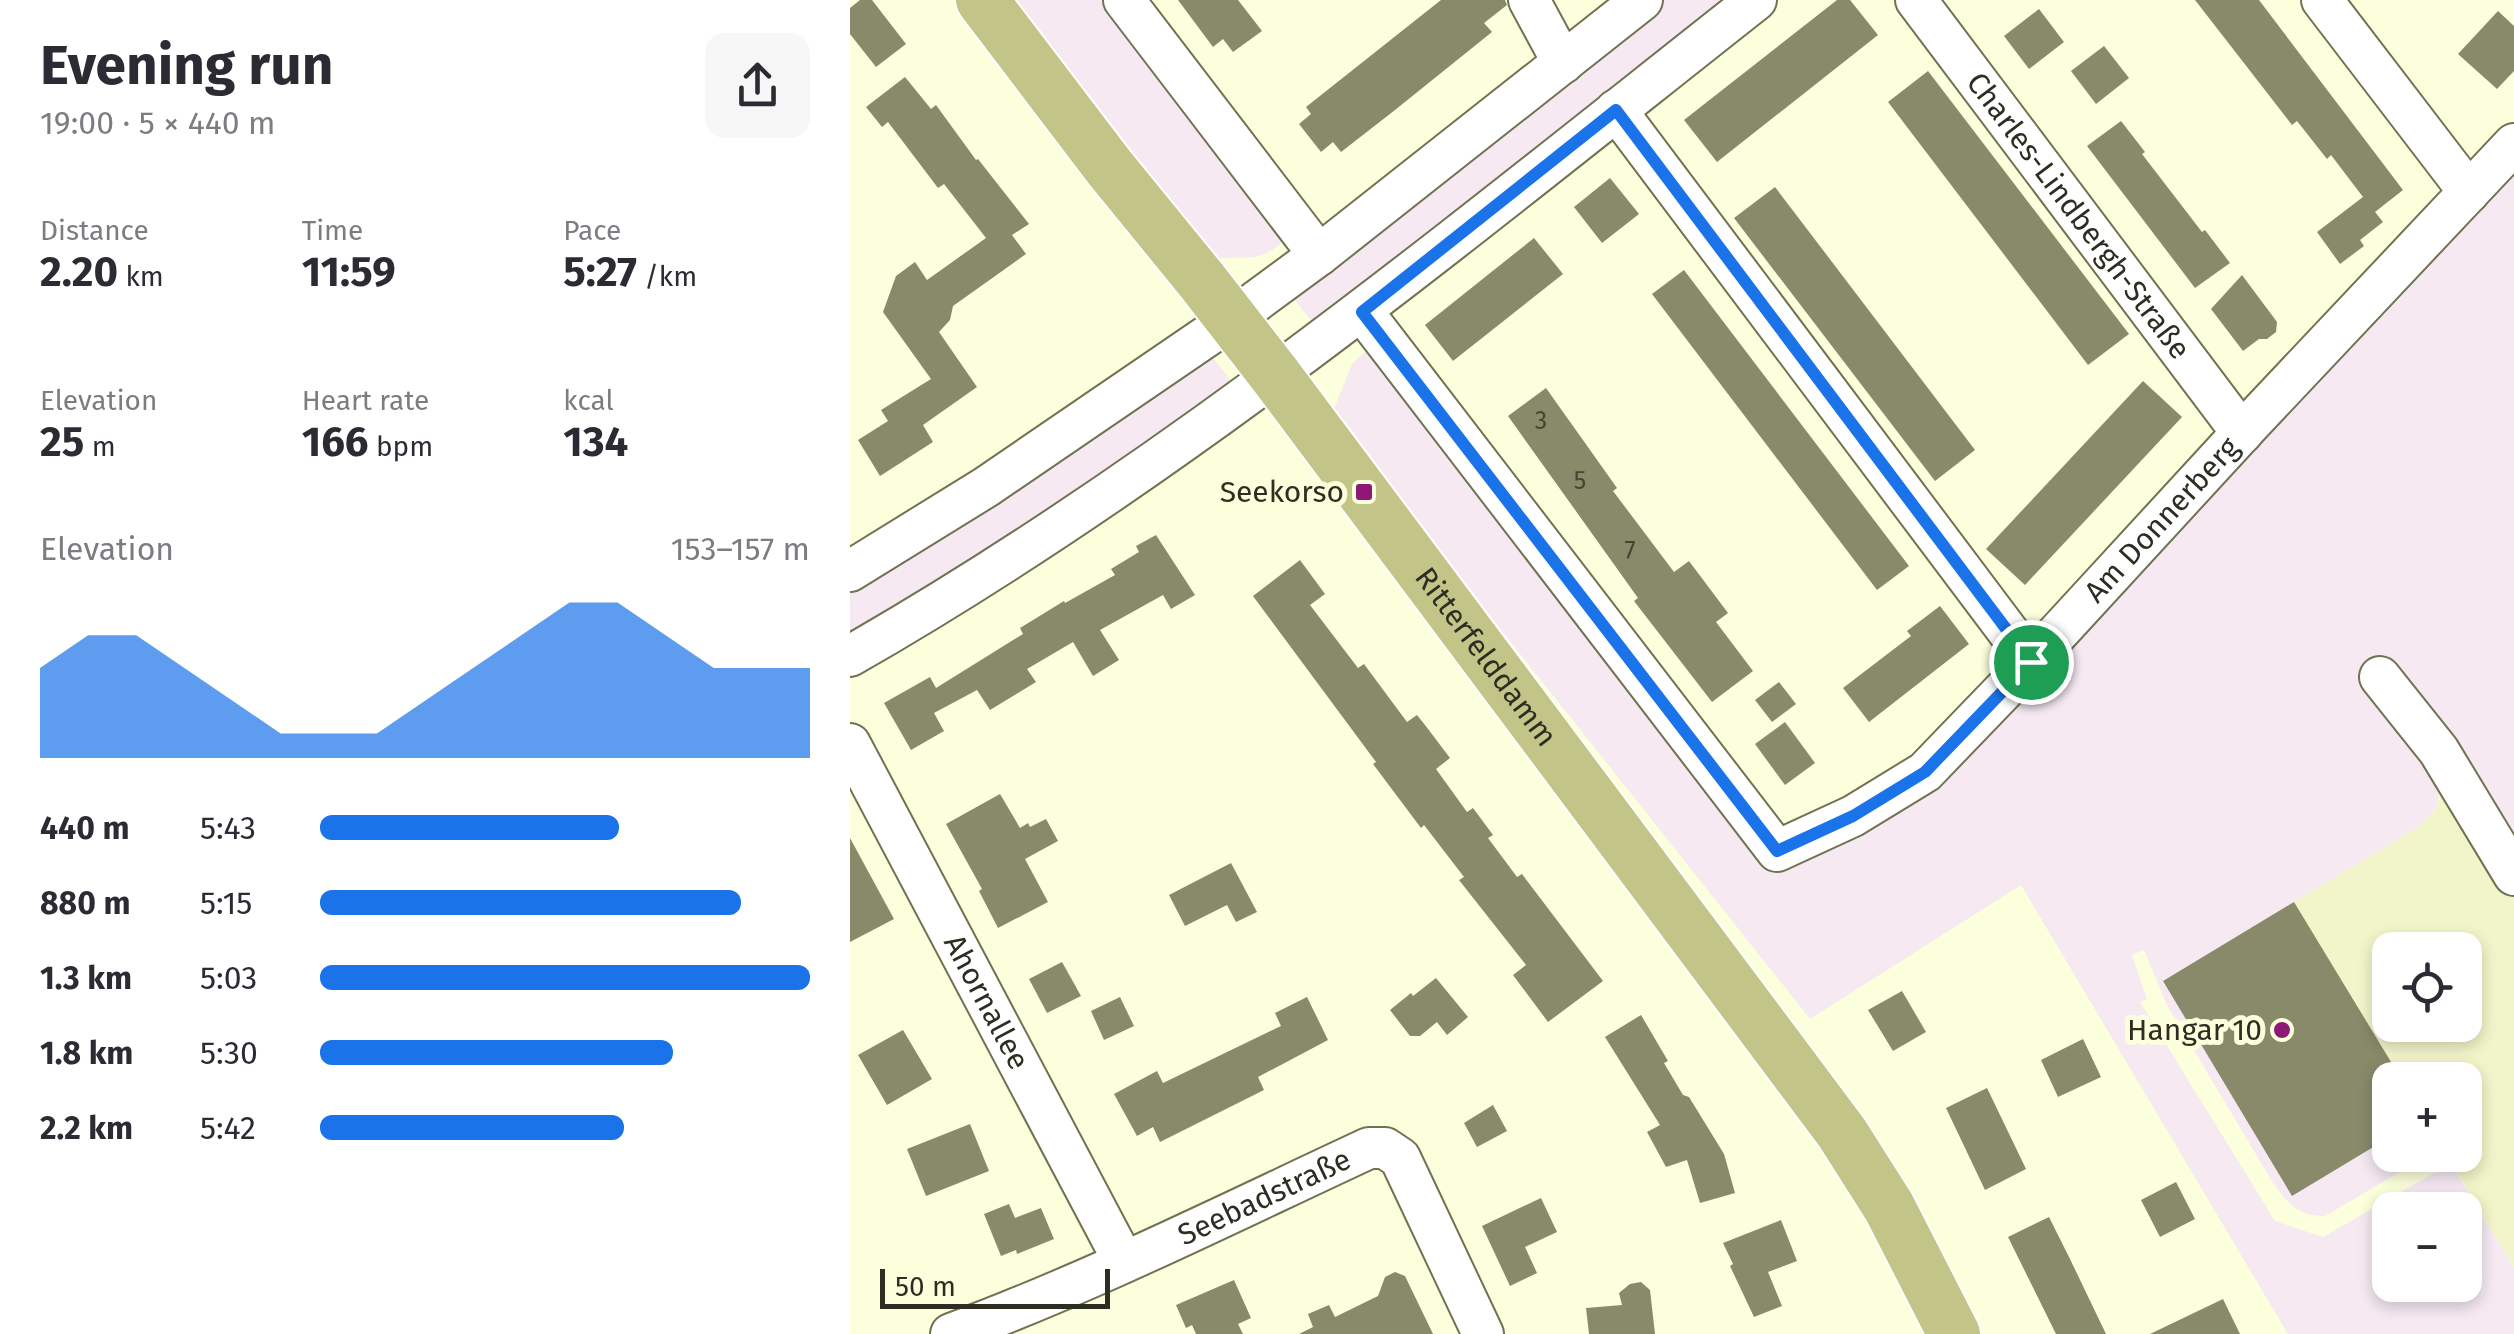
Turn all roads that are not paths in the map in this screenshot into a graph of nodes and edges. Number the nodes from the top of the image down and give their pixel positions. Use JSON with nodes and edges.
{"nodes":[{"id":1,"x":982,"y":0,"type":"edge"},
{"id":2,"x":1124,"y":0,"type":"edge"},
{"id":3,"x":1529,"y":0,"type":"edge"},
{"id":4,"x":1642,"y":0,"type":"edge"},
{"id":5,"x":1756,"y":0,"type":"edge"},
{"id":6,"x":1916,"y":0,"type":"edge"},
{"id":7,"x":2322,"y":0,"type":"edge"},
{"id":8,"x":1563,"y":63,"type":"junction"},
{"id":9,"x":1616,"y":110,"type":"junction"},
{"id":10,"x":2514,"y":144,"type":"edge"},
{"id":11,"x":2469,"y":192,"type":"junction"},
{"id":12,"x":1319,"y":255,"type":"junction"},
{"id":13,"x":1362,"y":312,"type":"junction"},
{"id":14,"x":1232,"y":318,"type":"junction"},
{"id":15,"x":1275,"y":375,"type":"junction"},
{"id":16,"x":2242,"y":433,"type":"junction"},
{"id":17,"x":850,"y":571,"type":"edge"},
{"id":18,"x":850,"y":656,"type":"edge"},
{"id":19,"x":2031,"y":662,"type":"junction"},
{"id":20,"x":2380,"y":677,"type":"dead end"},
{"id":21,"x":850,"y":744,"type":"edge"},
{"id":22,"x":2514,"y":875,"type":"edge"},
{"id":23,"x":1124,"y":1262,"type":"junction"},
{"id":24,"x":951,"y":1334,"type":"edge"},
{"id":25,"x":1483,"y":1334,"type":"edge"},
{"id":26,"x":1954,"y":1334,"type":"edge"}],
"edges":[{"from":1,"to":14,"type":"main road","name":"Ritterfelddamm"},
{"from":2,"to":12,"type":"street"},
{"from":3,"to":8,"type":"street"},
{"from":4,"to":8,"type":"street"},
{"from":5,"to":9,"type":"street"},
{"from":6,"to":16,"type":"street","name":"Charles-Lindbergh-Straße"},
{"from":7,"to":11,"type":"street"},
{"from":8,"to":12,"type":"street"},
{"from":9,"to":13,"type":"street"},
{"from":9,"to":19,"type":"street"},
{"from":10,"to":11,"type":"street","name":"Am Donnerberg"},
{"from":11,"to":16,"type":"street","name":"Am Donnerberg"},
{"from":12,"to":14,"type":"street"},
{"from":13,"to":15,"type":"street"},
{"from":13,"to":19,"type":"street","name":"Am Donnerberg"},
{"from":14,"to":15,"type":"main road","name":"Ritterfelddamm"},
{"from":14,"to":17,"type":"street"},
{"from":15,"to":18,"type":"street"},
{"from":15,"to":26,"type":"main road","name":"Ritterfelddamm"},
{"from":16,"to":19,"type":"street","name":"Am Donnerberg"},
{"from":20,"to":22,"type":"street"},
{"from":21,"to":23,"type":"street","name":"Ahornallee"},
{"from":23,"to":24,"type":"street","name":"Seebadstraße"},
{"from":23,"to":25,"type":"street","name":"Seebadstraße"}]}
